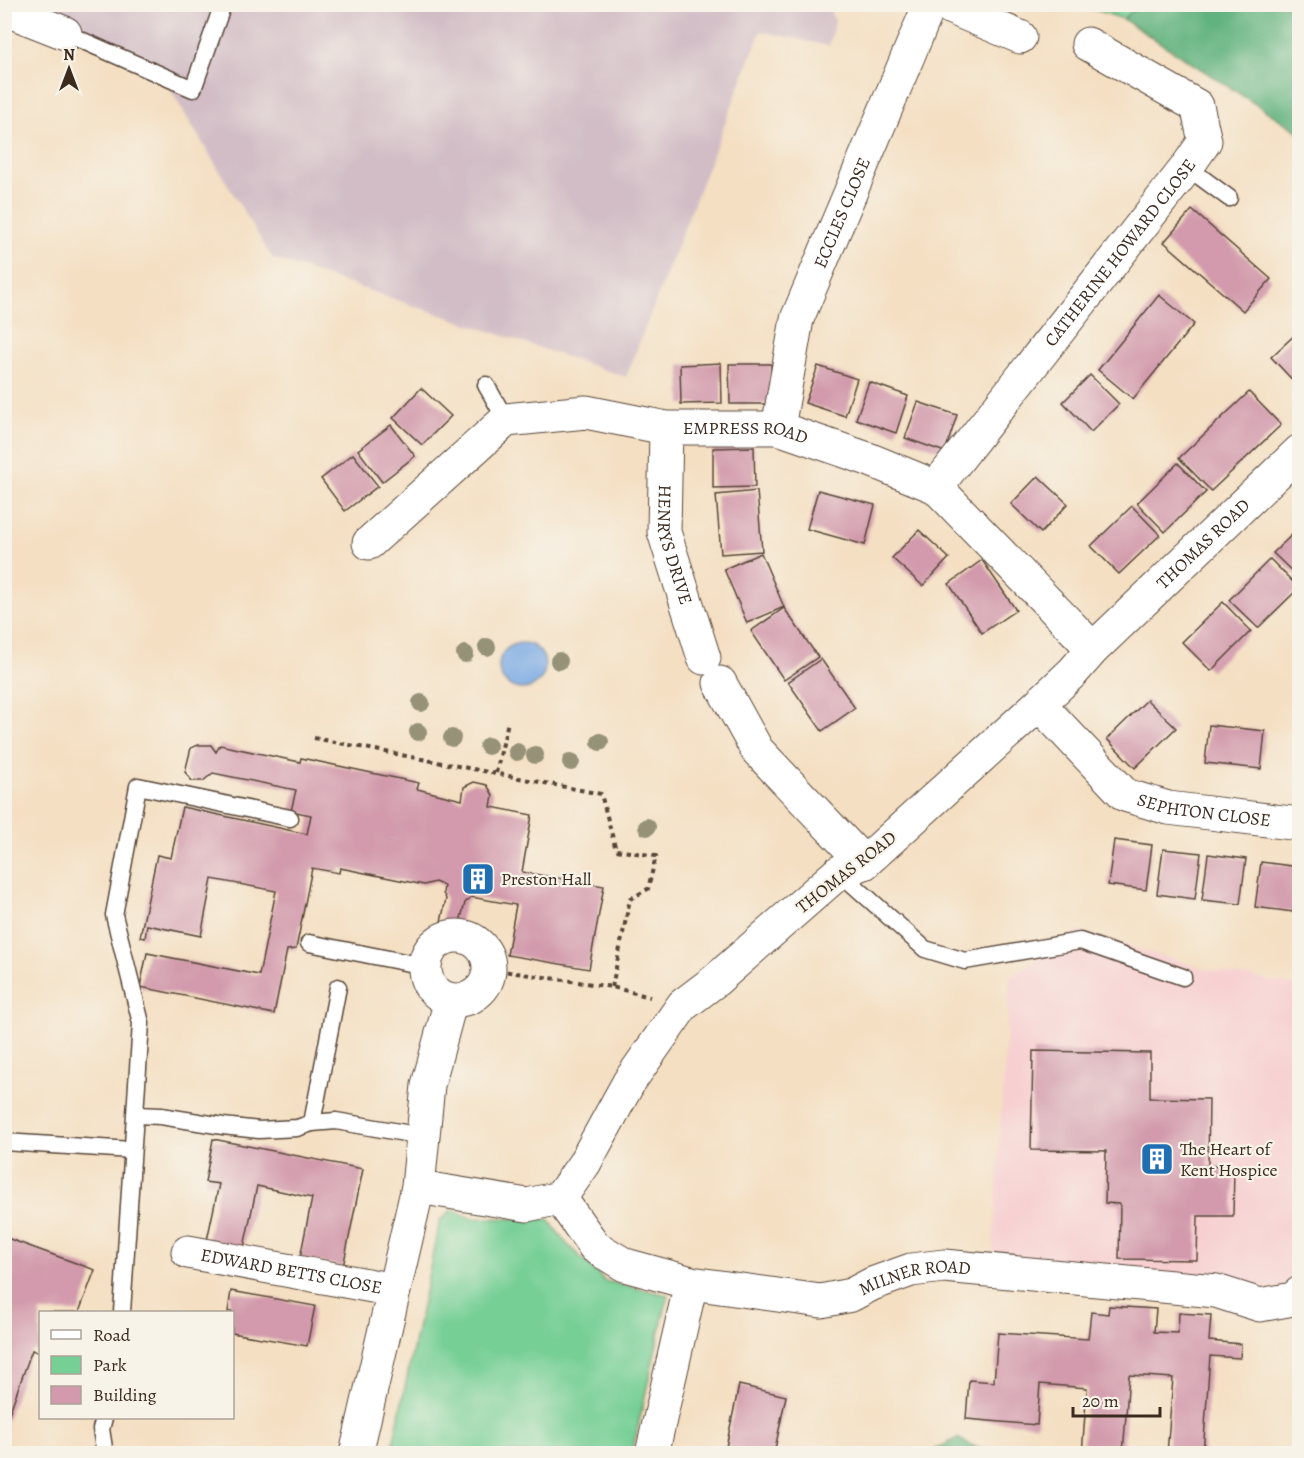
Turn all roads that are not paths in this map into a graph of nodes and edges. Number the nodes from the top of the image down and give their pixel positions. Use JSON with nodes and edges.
{"nodes":[{"id":1,"x":223,"y":4,"type":"edge"},
{"id":2,"x":930,"y":4,"type":"edge"},
{"id":3,"x":942,"y":4,"type":"edge"},
{"id":4,"x":4,"y":9,"type":"edge"},
{"id":5,"x":65,"y":33,"type":"joint"},
{"id":6,"x":1020,"y":37,"type":"dead end"},
{"id":7,"x":1088,"y":44,"type":"dead end"},
{"id":8,"x":1187,"y":167,"type":"junction"},
{"id":9,"x":1229,"y":198,"type":"dead end"},
{"id":10,"x":486,"y":385,"type":"dead end"},
{"id":11,"x":506,"y":420,"type":"junction"},
{"id":12,"x":666,"y":428,"type":"junction"},
{"id":13,"x":778,"y":428,"type":"junction"},
{"id":14,"x":1299,"y":452,"type":"edge"},
{"id":15,"x":936,"y":488,"type":"junction"},
{"id":16,"x":369,"y":543,"type":"dead end"},
{"id":17,"x":1093,"y":649,"type":"junction"},
{"id":18,"x":1039,"y":704,"type":"junction"},
{"id":19,"x":290,"y":818,"type":"dead end"},
{"id":20,"x":1299,"y":824,"type":"edge"},
{"id":21,"x":852,"y":868,"type":"junction"},
{"id":22,"x":309,"y":943,"type":"dead end"},
{"id":23,"x":424,"y":966,"type":"junction"},
{"id":24,"x":1183,"y":977,"type":"dead end"},
{"id":25,"x":338,"y":987,"type":"dead end"},
{"id":26,"x":451,"y":1000,"type":"junction"},
{"id":27,"x":136,"y":1115,"type":"junction"},
{"id":28,"x":312,"y":1123,"type":"junction"},
{"id":29,"x":422,"y":1136,"type":"junction"},
{"id":30,"x":4,"y":1142,"type":"edge"},
{"id":31,"x":132,"y":1150,"type":"junction"},
{"id":32,"x":418,"y":1187,"type":"junction"},
{"id":33,"x":560,"y":1198,"type":"junction"},
{"id":34,"x":188,"y":1252,"type":"dead end"},
{"id":35,"x":691,"y":1283,"type":"junction"},
{"id":36,"x":394,"y":1290,"type":"junction"},
{"id":37,"x":1299,"y":1293,"type":"edge"},
{"id":38,"x":122,"y":1311,"type":"edge"},
{"id":39,"x":104,"y":1419,"type":"edge"},
{"id":40,"x":105,"y":1454,"type":"edge"},
{"id":41,"x":356,"y":1454,"type":"edge"},
{"id":42,"x":652,"y":1454,"type":"edge"}],
"edges":[{"from":1,"to":5,"type":"lane"},
{"from":2,"to":13,"type":"street","name":"ECCLES CLOSE"},
{"from":3,"to":6,"type":"street"},
{"from":4,"to":5,"type":"street"},
{"from":7,"to":8,"type":"street","name":"CATHERINE HOWARD CLOSE"},
{"from":8,"to":9,"type":"lane"},
{"from":8,"to":15,"type":"street","name":"CATHERINE HOWARD CLOSE"},
{"from":10,"to":11,"type":"lane"},
{"from":11,"to":12,"type":"street","name":"EMPRESS ROAD"},
{"from":11,"to":16,"type":"street"},
{"from":12,"to":13,"type":"street","name":"EMPRESS ROAD"},
{"from":12,"to":21,"type":"street","name":"HENRYS DRIVE"},
{"from":13,"to":15,"type":"street","name":"EMPRESS ROAD"},
{"from":14,"to":17,"type":"street","name":"THOMAS ROAD"},
{"from":15,"to":17,"type":"street","name":"EMPRESS ROAD"},
{"from":17,"to":18,"type":"street","name":"THOMAS ROAD"},
{"from":18,"to":20,"type":"street","name":"SEPHTON CLOSE"},
{"from":18,"to":21,"type":"street","name":"THOMAS ROAD"},
{"from":19,"to":27,"type":"lane"},
{"from":21,"to":24,"type":"lane"},
{"from":21,"to":33,"type":"street","name":"THOMAS ROAD"},
{"from":22,"to":23,"type":"lane"},
{"from":23,"to":26,"type":"street"},
{"from":23,"to":26,"type":"street"},
{"from":25,"to":28,"type":"lane"},
{"from":26,"to":29,"type":"street"},
{"from":27,"to":28,"type":"lane"},
{"from":27,"to":31,"type":"lane"},
{"from":28,"to":29,"type":"lane"},
{"from":29,"to":32,"type":"street"},
{"from":30,"to":31,"type":"lane"},
{"from":31,"to":38,"type":"lane"},
{"from":32,"to":33,"type":"street"},
{"from":32,"to":36,"type":"street"},
{"from":33,"to":35,"type":"street","name":"MILNER ROAD"},
{"from":34,"to":36,"type":"street","name":"EDWARD BETTS CLOSE"},
{"from":35,"to":37,"type":"street","name":"MILNER ROAD"},
{"from":35,"to":42,"type":"street"},
{"from":36,"to":41,"type":"street"},
{"from":39,"to":40,"type":"lane"}]}
